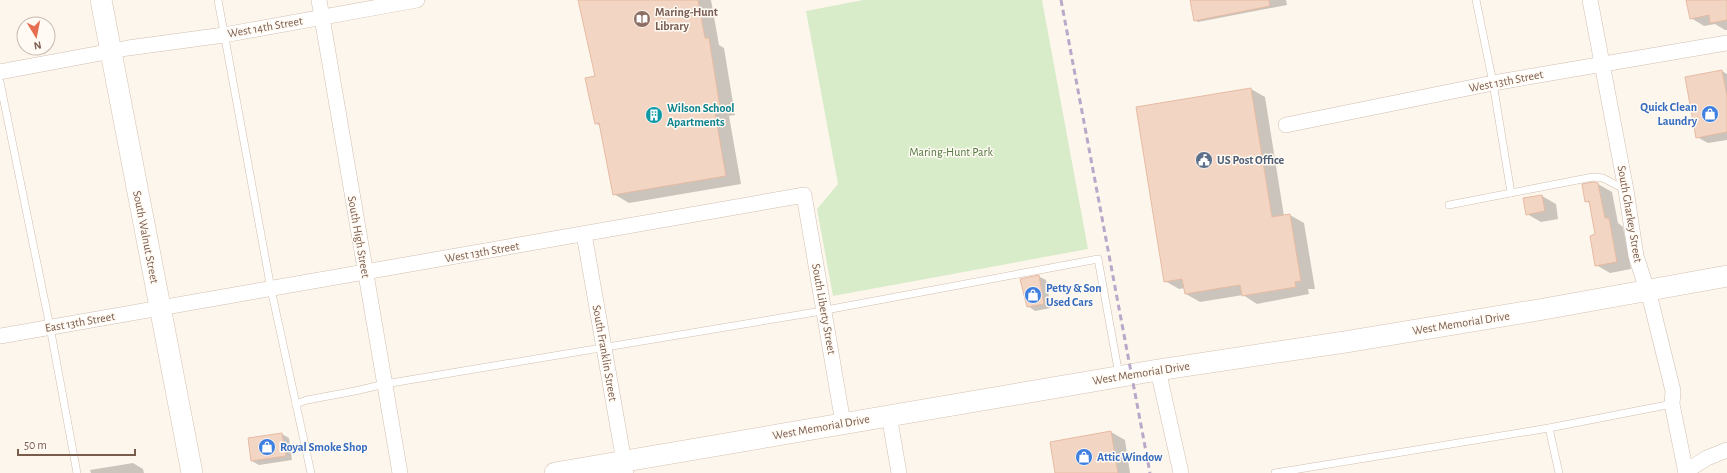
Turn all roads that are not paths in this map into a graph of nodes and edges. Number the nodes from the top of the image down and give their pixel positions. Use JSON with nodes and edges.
{"nodes":[{"id":1,"x":101,"y":0,"type":"edge"},
{"id":2,"x":218,"y":0,"type":"edge"},
{"id":3,"x":319,"y":0,"type":"edge"},
{"id":4,"x":418,"y":0,"type":"edge"},
{"id":5,"x":1476,"y":0,"type":"edge"},
{"id":6,"x":1590,"y":0,"type":"edge"},
{"id":7,"x":322,"y":17,"type":"junction"},
{"id":8,"x":224,"y":35,"type":"junction"},
{"id":9,"x":1727,"y":43,"type":"edge"},
{"id":10,"x":111,"y":52,"type":"junction"},
{"id":11,"x":1602,"y":63,"type":"junction"},
{"id":12,"x":0,"y":72,"type":"edge"},
{"id":13,"x":0,"y":82,"type":"edge"},
{"id":14,"x":1493,"y":83,"type":"junction"},
{"id":15,"x":1286,"y":125,"type":"dead end"},
{"id":16,"x":1626,"y":190,"type":"junction"},
{"id":17,"x":1511,"y":193,"type":"junction"},
{"id":18,"x":804,"y":195,"type":"joint"},
{"id":19,"x":1450,"y":205,"type":"dead end"},
{"id":20,"x":584,"y":234,"type":"junction"},
{"id":21,"x":365,"y":272,"type":"junction"},
{"id":22,"x":1727,"y":276,"type":"edge"},
{"id":23,"x":271,"y":289,"type":"junction"},
{"id":24,"x":1647,"y":290,"type":"junction"},
{"id":25,"x":160,"y":308,"type":"junction"},
{"id":26,"x":824,"y":311,"type":"junction"},
{"id":27,"x":50,"y":328,"type":"junction"},
{"id":28,"x":0,"y":336,"type":"edge"},
{"id":29,"x":604,"y":347,"type":"junction"},
{"id":30,"x":1158,"y":370,"type":"junction"},
{"id":31,"x":1120,"y":377,"type":"junction"},
{"id":32,"x":384,"y":384,"type":"junction"},
{"id":33,"x":296,"y":404,"type":"junction"},
{"id":34,"x":1672,"y":404,"type":"junction"},
{"id":35,"x":889,"y":415,"type":"junction"},
{"id":36,"x":843,"y":423,"type":"junction"},
{"id":37,"x":1549,"y":428,"type":"junction"},
{"id":38,"x":1727,"y":450,"type":"edge"},
{"id":39,"x":625,"y":467,"type":"edge"},
{"id":40,"x":1686,"y":472,"type":"edge"},
{"id":41,"x":77,"y":473,"type":"edge"},
{"id":42,"x":192,"y":473,"type":"edge"},
{"id":43,"x":310,"y":473,"type":"edge"},
{"id":44,"x":400,"y":473,"type":"edge"},
{"id":45,"x":555,"y":473,"type":"edge"},
{"id":46,"x":899,"y":473,"type":"edge"},
{"id":47,"x":1180,"y":473,"type":"edge"},
{"id":48,"x":1275,"y":473,"type":"edge"},
{"id":49,"x":1559,"y":473,"type":"edge"}],
"edges":[{"from":1,"to":10,"type":"main road","name":"South Walnut Street"},
{"from":2,"to":8,"type":"lane"},
{"from":3,"to":7,"type":"street","name":"South High Street"},
{"from":4,"to":7,"type":"street","name":"West 14th Street"},
{"from":5,"to":14,"type":"lane"},
{"from":6,"to":11,"type":"street","name":"South Gharkey Street"},
{"from":7,"to":8,"type":"street","name":"West 14th Street"},
{"from":7,"to":21,"type":"street","name":"South High Street"},
{"from":8,"to":10,"type":"street","name":"West 14th Street"},
{"from":8,"to":23,"type":"lane"},
{"from":9,"to":11,"type":"street","name":"West 13th Street"},
{"from":10,"to":12,"type":"street","name":"West 14th Street"},
{"from":10,"to":25,"type":"main road","name":"South Walnut Street"},
{"from":11,"to":14,"type":"street","name":"West 13th Street"},
{"from":11,"to":16,"type":"street","name":"South Gharkey Street"},
{"from":13,"to":27,"type":"lane"},
{"from":14,"to":15,"type":"street","name":"West 13th Street"},
{"from":14,"to":17,"type":"lane"},
{"from":16,"to":17,"type":"lane"},
{"from":16,"to":24,"type":"street","name":"South Gharkey Street"},
{"from":17,"to":19,"type":"lane"},
{"from":18,"to":20,"type":"street","name":"West 13th Street"},
{"from":18,"to":26,"type":"street","name":"South Liberty Street"},
{"from":20,"to":21,"type":"street","name":"West 13th Street"},
{"from":20,"to":29,"type":"street","name":"South Franklin Street"},
{"from":21,"to":23,"type":"street","name":"West 13th Street"},
{"from":21,"to":32,"type":"street","name":"South High Street"},
{"from":22,"to":24,"type":"main road","name":"West Memorial Drive"},
{"from":23,"to":25,"type":"street","name":"West 13th Street"},
{"from":23,"to":33,"type":"lane"},
{"from":24,"to":30,"type":"main road","name":"West Memorial Drive"},
{"from":24,"to":34,"type":"street","name":"South Gharkey Street"},
{"from":25,"to":27,"type":"street","name":"East 13th Street"},
{"from":25,"to":42,"type":"main road","name":"South Walnut Street"},
{"from":26,"to":29,"type":"lane"},
{"from":26,"to":31,"type":"lane"},
{"from":26,"to":36,"type":"street","name":"South Liberty Street"},
{"from":27,"to":28,"type":"street","name":"East 13th Street"},
{"from":27,"to":41,"type":"lane"},
{"from":29,"to":32,"type":"lane"},
{"from":29,"to":39,"type":"street","name":"South Franklin Street"},
{"from":30,"to":31,"type":"main road","name":"West Memorial Drive"},
{"from":30,"to":47,"type":"street"},
{"from":31,"to":35,"type":"main road","name":"West Memorial Drive"},
{"from":32,"to":33,"type":"lane"},
{"from":32,"to":44,"type":"street","name":"South High Street"},
{"from":33,"to":43,"type":"lane"},
{"from":34,"to":37,"type":"lane"},
{"from":34,"to":40,"type":"street","name":"South Gharkey Street"},
{"from":35,"to":36,"type":"main road","name":"West Memorial Drive"},
{"from":35,"to":46,"type":"street"},
{"from":36,"to":39,"type":"main road","name":"West Memorial Drive"},
{"from":37,"to":48,"type":"lane"},
{"from":37,"to":49,"type":"lane"},
{"from":38,"to":40,"type":"street"},
{"from":39,"to":45,"type":"main road","name":"West Memorial Drive"}]}
